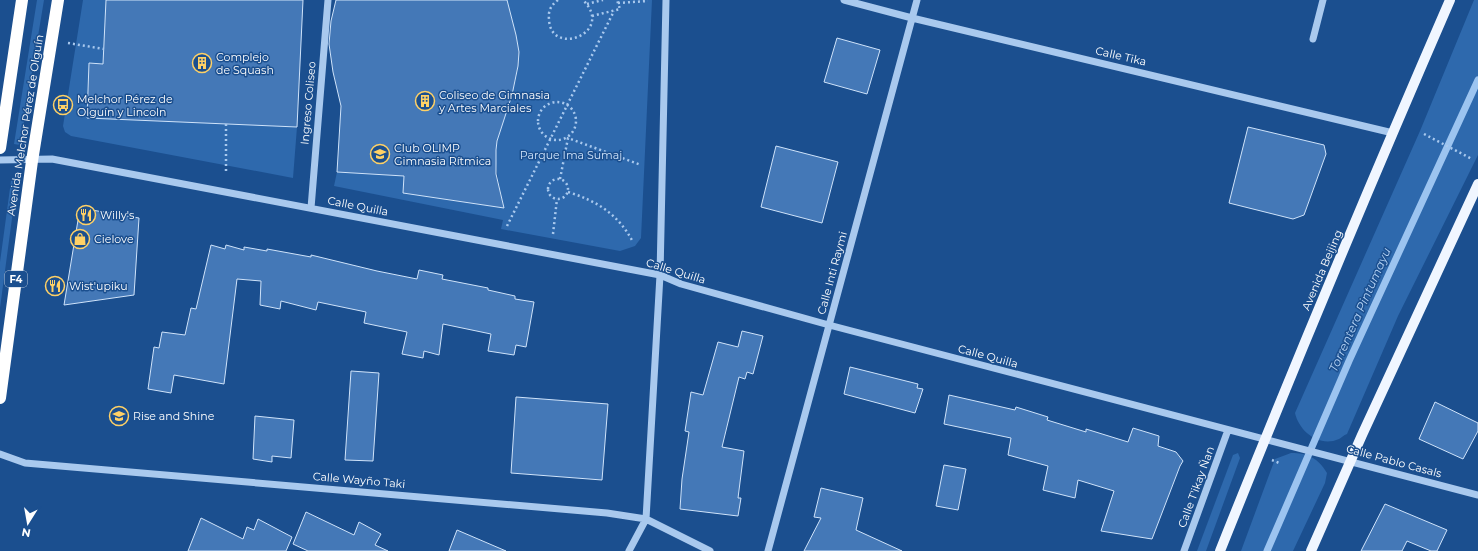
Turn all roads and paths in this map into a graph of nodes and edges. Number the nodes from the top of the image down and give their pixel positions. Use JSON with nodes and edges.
{"nodes":[{"id":1,"x":22,"y":0,"type":"edge"},
{"id":2,"x":58,"y":0,"type":"edge"},
{"id":3,"x":328,"y":0,"type":"edge"},
{"id":4,"x":558,"y":0,"type":"edge"},
{"id":5,"x":583,"y":0,"type":"edge"},
{"id":6,"x":603,"y":0,"type":"edge"},
{"id":7,"x":666,"y":0,"type":"edge"},
{"id":8,"x":844,"y":0,"type":"edge"},
{"id":9,"x":917,"y":0,"type":"edge"},
{"id":10,"x":1323,"y":0,"type":"edge"},
{"id":11,"x":1450,"y":0,"type":"edge"},
{"id":12,"x":648,"y":1,"type":"dead end"},
{"id":13,"x":618,"y":2,"type":"edge"},
{"id":14,"x":587,"y":4,"type":"junction"},
{"id":15,"x":614,"y":11,"type":"junction"},
{"id":16,"x":592,"y":16,"type":"junction"},
{"id":17,"x":912,"y":18,"type":"junction"},
{"id":18,"x":1313,"y":39,"type":"dead end"},
{"id":19,"x":68,"y":43,"type":"dead end"},
{"id":20,"x":104,"y":49,"type":"dead end"},
{"id":21,"x":567,"y":104,"type":"junction"},
{"id":22,"x":226,"y":124,"type":"dead end"},
{"id":23,"x":1393,"y":133,"type":"junction"},
{"id":24,"x":1424,"y":134,"type":"dead end"},
{"id":25,"x":568,"y":138,"type":"junction"},
{"id":26,"x":550,"y":139,"type":"junction"},
{"id":27,"x":0,"y":148,"type":"edge"},
{"id":28,"x":1472,"y":159,"type":"dead end"},
{"id":29,"x":0,"y":160,"type":"edge"},
{"id":30,"x":32,"y":160,"type":"junction"},
{"id":31,"x":641,"y":165,"type":"dead end"},
{"id":32,"x":226,"y":171,"type":"dead end"},
{"id":33,"x":560,"y":179,"type":"junction"},
{"id":34,"x":1478,"y":184,"type":"edge"},
{"id":35,"x":568,"y":192,"type":"junction"},
{"id":36,"x":557,"y":199,"type":"junction"},
{"id":37,"x":311,"y":208,"type":"junction"},
{"id":38,"x":507,"y":226,"type":"dead end"},
{"id":39,"x":553,"y":234,"type":"dead end"},
{"id":40,"x":633,"y":242,"type":"dead end"},
{"id":41,"x":660,"y":275,"type":"junction"},
{"id":42,"x":829,"y":325,"type":"junction"},
{"id":43,"x":0,"y":398,"type":"edge"},
{"id":44,"x":1228,"y":430,"type":"junction"},
{"id":45,"x":1265,"y":438,"type":"junction"},
{"id":46,"x":1305,"y":449,"type":"joint"},
{"id":47,"x":0,"y":454,"type":"edge"},
{"id":48,"x":1351,"y":461,"type":"junction"},
{"id":49,"x":1478,"y":495,"type":"edge"},
{"id":50,"x":646,"y":518,"type":"junction"},
{"id":51,"x":629,"y":551,"type":"edge"},
{"id":52,"x":710,"y":551,"type":"edge"},
{"id":53,"x":768,"y":551,"type":"edge"},
{"id":54,"x":1184,"y":551,"type":"edge"},
{"id":55,"x":1220,"y":551,"type":"edge"},
{"id":56,"x":1311,"y":551,"type":"edge"}],
"edges":[{"from":1,"to":27,"type":"highway","name":"Avenida Melchor Pérez de Olguín"},
{"from":2,"to":30,"type":"highway","name":"Avenida Melchor Pérez de Olguín","number":"F4"},
{"from":3,"to":37,"type":"street","name":"Ingreso Coliseo"},
{"from":4,"to":16,"type":"path"},
{"from":5,"to":14,"type":"path"},
{"from":6,"to":14,"type":"path"},
{"from":7,"to":41,"type":"street"},
{"from":8,"to":17,"type":"street","name":"Calle Tika"},
{"from":9,"to":17,"type":"street","name":"Calle Inti Raymi"},
{"from":10,"to":18,"type":"street"},
{"from":11,"to":23,"type":"main road","name":"Avenida Beijing"},
{"from":12,"to":13,"type":"path"},
{"from":13,"to":15,"type":"path"},
{"from":14,"to":16,"type":"path"},
{"from":15,"to":16,"type":"path"},
{"from":15,"to":21,"type":"path"},
{"from":17,"to":23,"type":"street","name":"Calle Tika"},
{"from":17,"to":42,"type":"street","name":"Calle Inti Raymi"},
{"from":19,"to":20,"type":"path"},
{"from":21,"to":25,"type":"path"},
{"from":21,"to":26,"type":"path"},
{"from":21,"to":26,"type":"path"},
{"from":22,"to":32,"type":"path"},
{"from":23,"to":45,"type":"main road","name":"Avenida Beijing"},
{"from":24,"to":28,"type":"path"},
{"from":25,"to":26,"type":"path"},
{"from":25,"to":31,"type":"path"},
{"from":25,"to":33,"type":"path"},
{"from":26,"to":38,"type":"path"},
{"from":29,"to":30,"type":"street","name":"Calle Quilla"},
{"from":30,"to":37,"type":"street","name":"Calle Quilla"},
{"from":30,"to":43,"type":"highway","name":"Avenida Melchor Pérez de Olguín","number":"F4"},
{"from":33,"to":35,"type":"path"},
{"from":33,"to":36,"type":"path"},
{"from":34,"to":48,"type":"main road"},
{"from":35,"to":36,"type":"path"},
{"from":35,"to":40,"type":"path"},
{"from":36,"to":39,"type":"path"},
{"from":37,"to":41,"type":"street","name":"Calle Quilla"},
{"from":41,"to":42,"type":"street","name":"Calle Quilla"},
{"from":41,"to":50,"type":"street"},
{"from":42,"to":44,"type":"street","name":"Calle Quilla"},
{"from":42,"to":53,"type":"street","name":"Calle Inti Raymi"},
{"from":44,"to":45,"type":"street","name":"Calle Quilla"},
{"from":44,"to":54,"type":"street","name":"Calle T'ikay Ñan"},
{"from":45,"to":46,"type":"street","name":"Calle Quilla"},
{"from":45,"to":55,"type":"main road","name":"Avenida Beijing"},
{"from":46,"to":48,"type":"street","name":"Calle Pablo Casals"},
{"from":47,"to":50,"type":"street","name":"Calle Wayño Taki"},
{"from":48,"to":49,"type":"street","name":"Calle Pablo Casals"},
{"from":48,"to":56,"type":"main road"},
{"from":50,"to":51,"type":"street"},
{"from":50,"to":52,"type":"street","name":"Calle Wayño Taki"}]}
